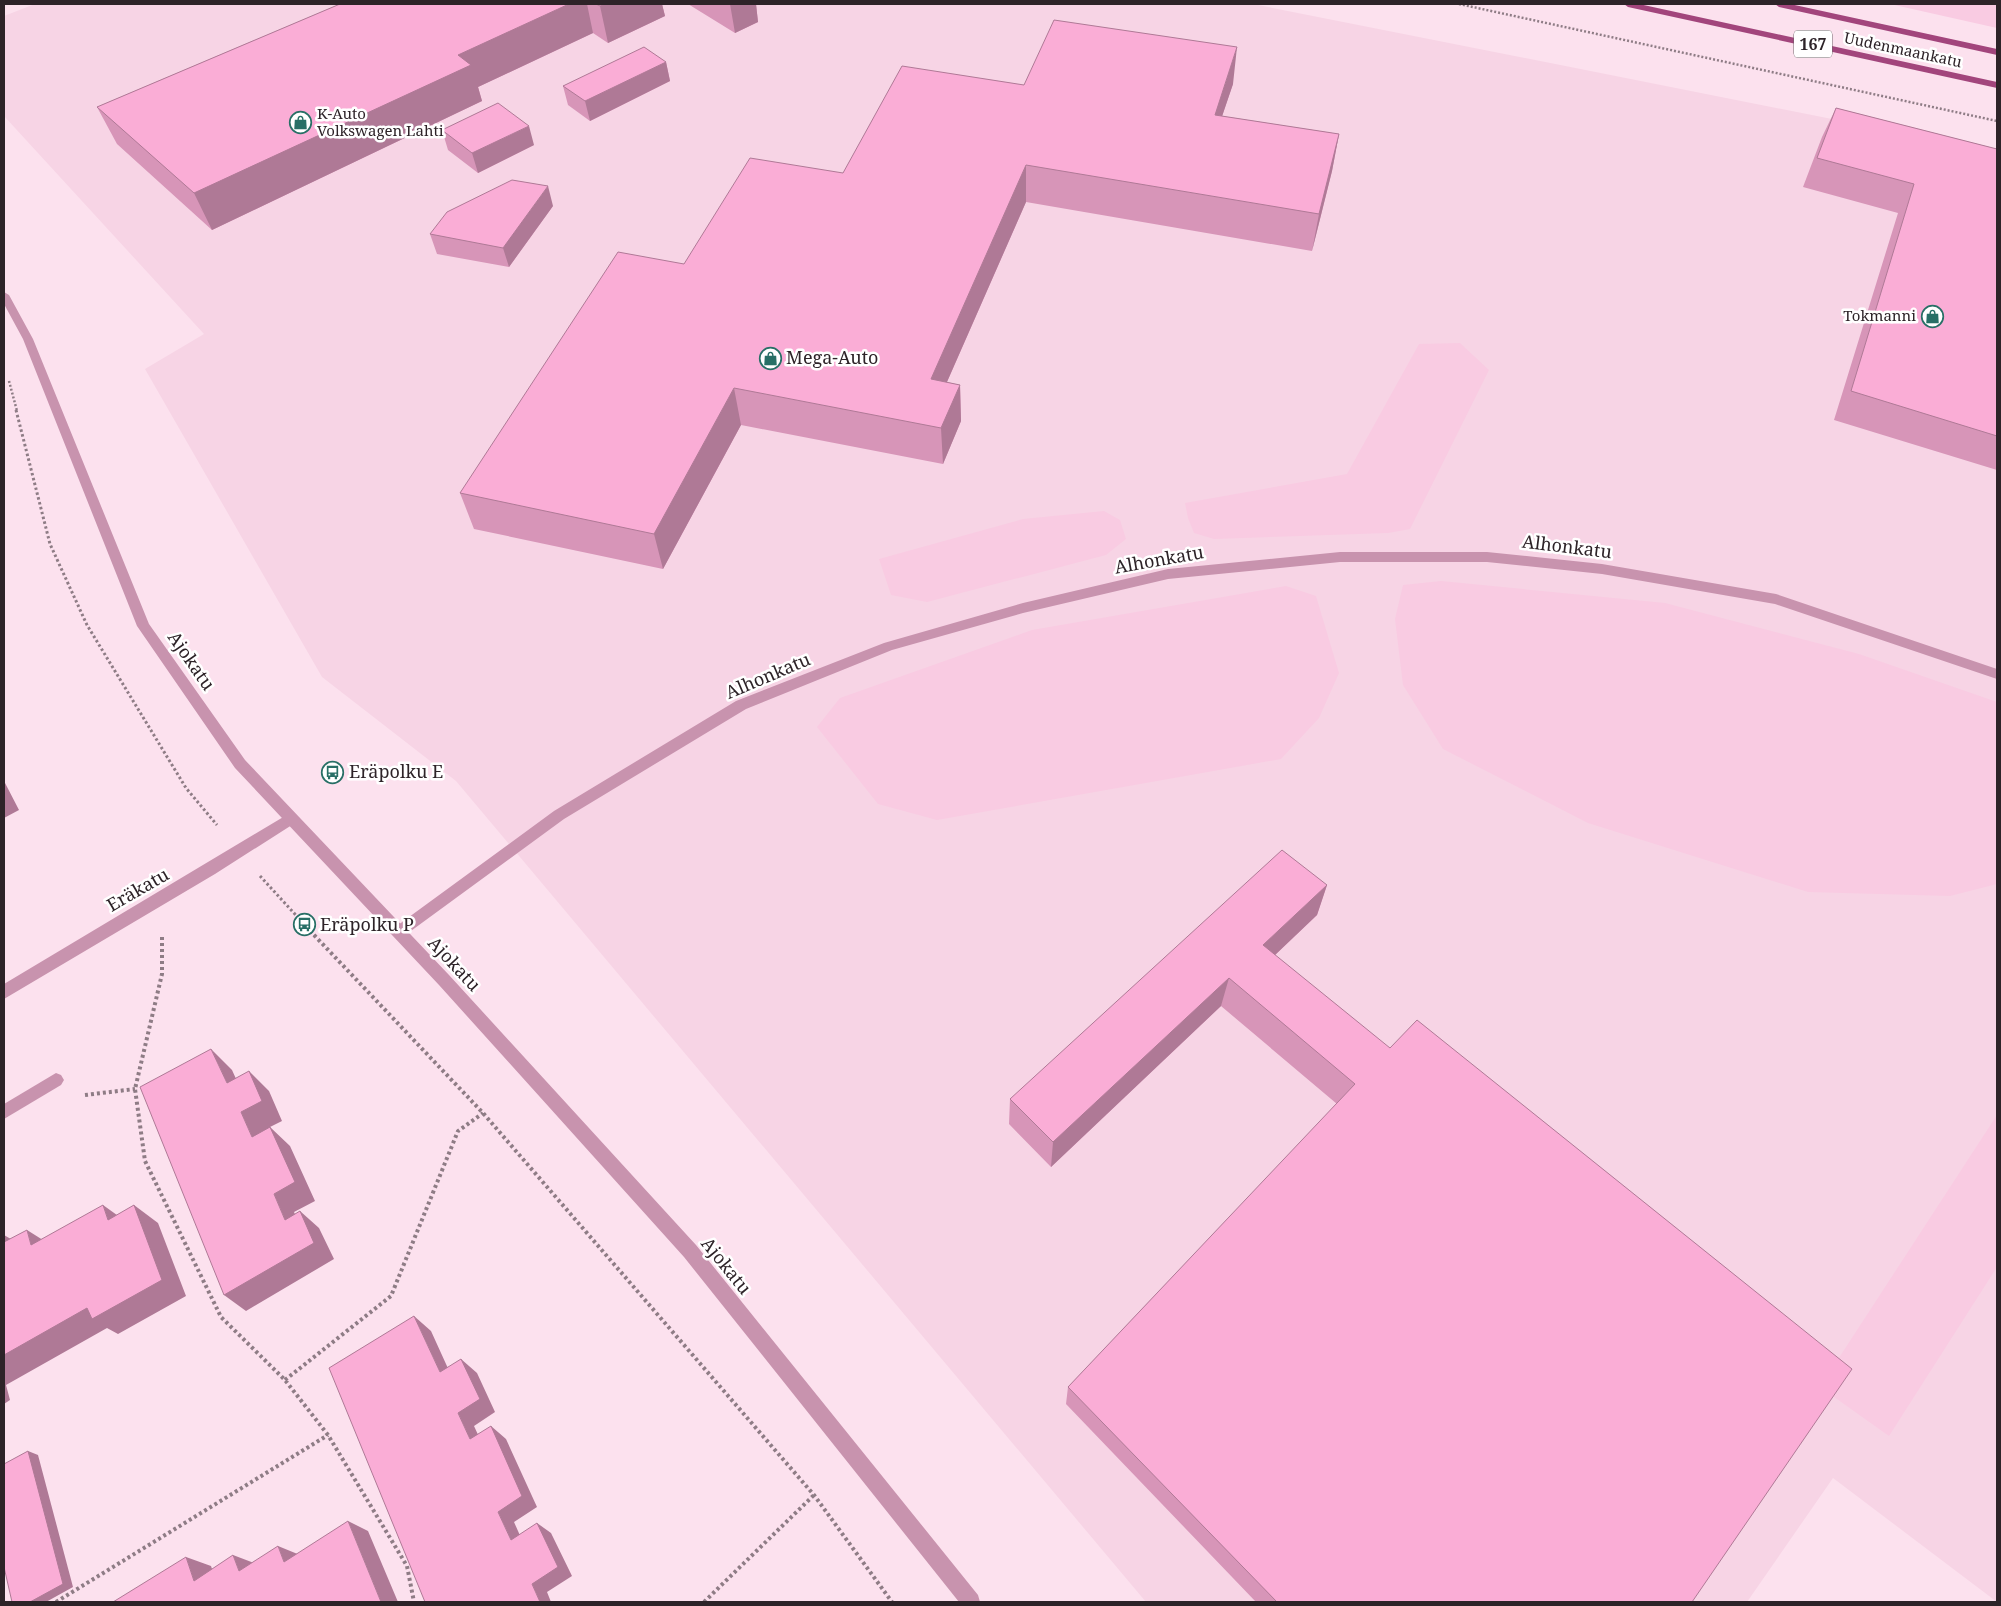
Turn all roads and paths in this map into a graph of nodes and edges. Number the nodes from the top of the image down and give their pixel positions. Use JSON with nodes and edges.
{"nodes":[{"id":1,"x":1459,"y":4,"type":"edge"},
{"id":2,"x":1628,"y":4,"type":"edge"},
{"id":3,"x":1779,"y":4,"type":"edge"},
{"id":4,"x":1997,"y":52,"type":"edge"},
{"id":5,"x":1997,"y":85,"type":"edge"},
{"id":6,"x":1997,"y":121,"type":"edge"},
{"id":7,"x":4,"y":295,"type":"edge"},
{"id":8,"x":9,"y":380,"type":"dead end"},
{"id":9,"x":1997,"y":674,"type":"edge"},
{"id":10,"x":290,"y":819,"type":"junction"},
{"id":11,"x":239,"y":852,"type":"junction"},
{"id":12,"x":149,"y":905,"type":"junction"},
{"id":13,"x":399,"y":932,"type":"junction"},
{"id":14,"x":4,"y":992,"type":"edge"},
{"id":15,"x":56,"y":1080,"type":"joint"},
{"id":16,"x":136,"y":1090,"type":"junction"},
{"id":17,"x":4,"y":1112,"type":"edge"},
{"id":18,"x":483,"y":1113,"type":"junction"},
{"id":19,"x":285,"y":1380,"type":"junction"},
{"id":20,"x":328,"y":1435,"type":"junction"},
{"id":21,"x":814,"y":1495,"type":"junction"},
{"id":22,"x":56,"y":1602,"type":"edge"},
{"id":23,"x":414,"y":1602,"type":"edge"},
{"id":24,"x":704,"y":1602,"type":"edge"},
{"id":25,"x":892,"y":1602,"type":"edge"},
{"id":26,"x":971,"y":1602,"type":"edge"}],
"edges":[{"from":1,"to":6,"type":"path"},
{"from":2,"to":5,"type":"main road","name":"Uudenmaankatu","number":"167"},
{"from":3,"to":4,"type":"main road","name":"Uudenmaankatu","number":"167"},
{"from":7,"to":10,"type":"street","name":"Ajokatu"},
{"from":8,"to":11,"type":"path"},
{"from":9,"to":13,"type":"street","name":"Alhonkatu"},
{"from":10,"to":11,"type":"street","name":"Eräkatu"},
{"from":10,"to":13,"type":"street","name":"Ajokatu"},
{"from":11,"to":12,"type":"street","name":"Eräkatu"},
{"from":11,"to":18,"type":"path"},
{"from":12,"to":14,"type":"street","name":"Eräkatu"},
{"from":12,"to":16,"type":"path"},
{"from":13,"to":26,"type":"street","name":"Ajokatu"},
{"from":15,"to":16,"type":"path"},
{"from":15,"to":17,"type":"street"},
{"from":16,"to":19,"type":"path"},
{"from":18,"to":19,"type":"path"},
{"from":18,"to":21,"type":"path"},
{"from":19,"to":20,"type":"path"},
{"from":20,"to":22,"type":"path"},
{"from":20,"to":23,"type":"path"},
{"from":21,"to":24,"type":"path"},
{"from":21,"to":25,"type":"path"}]}
